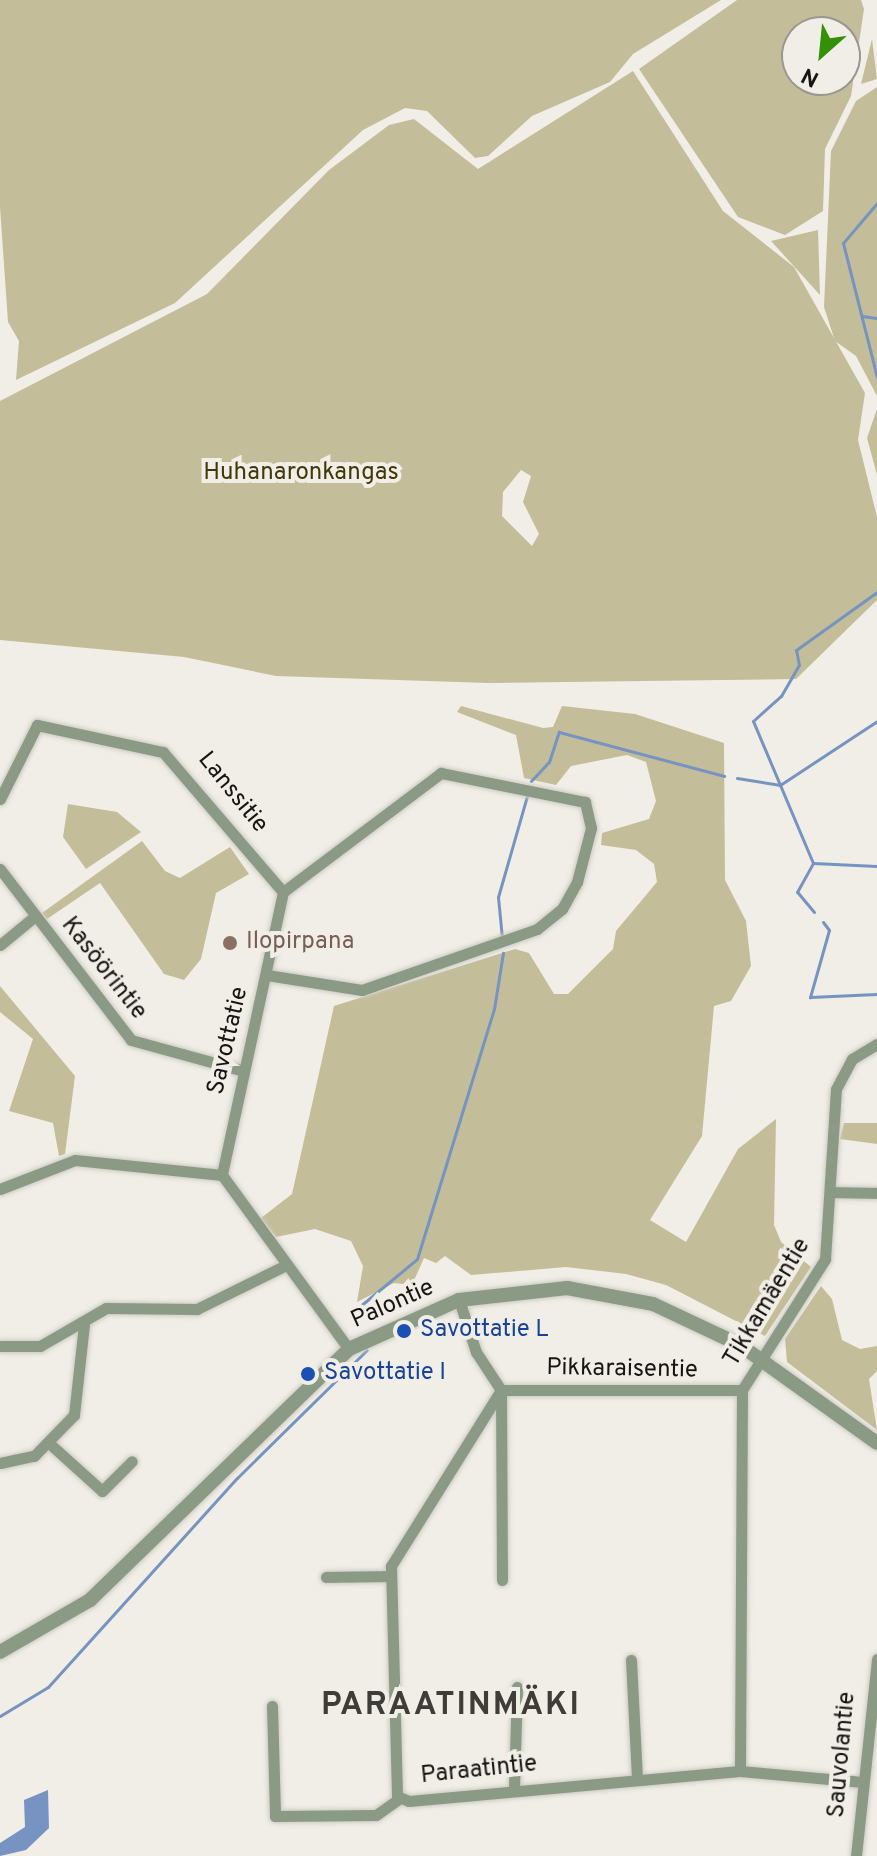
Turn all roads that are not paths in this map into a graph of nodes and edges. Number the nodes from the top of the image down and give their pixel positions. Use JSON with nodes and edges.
{"nodes":[{"id":1,"x":0,"y":799,"type":"edge"},
{"id":2,"x":0,"y":869,"type":"edge"},
{"id":3,"x":283,"y":892,"type":"junction"},
{"id":4,"x":34,"y":917,"type":"junction"},
{"id":5,"x":0,"y":945,"type":"edge"},
{"id":6,"x":267,"y":975,"type":"junction"},
{"id":7,"x":877,"y":1044,"type":"edge"},
{"id":8,"x":244,"y":1071,"type":"junction"},
{"id":9,"x":222,"y":1175,"type":"junction"},
{"id":10,"x":0,"y":1189,"type":"edge"},
{"id":11,"x":831,"y":1192,"type":"junction"},
{"id":12,"x":877,"y":1193,"type":"edge"},
{"id":13,"x":286,"y":1265,"type":"junction"},
{"id":14,"x":459,"y":1300,"type":"junction"},
{"id":15,"x":84,"y":1325,"type":"junction"},
{"id":16,"x":0,"y":1346,"type":"edge"},
{"id":17,"x":349,"y":1349,"type":"junction"},
{"id":18,"x":758,"y":1357,"type":"junction"},
{"id":19,"x":501,"y":1390,"type":"junction"},
{"id":20,"x":742,"y":1390,"type":"junction"},
{"id":21,"x":877,"y":1443,"type":"edge"},
{"id":22,"x":50,"y":1444,"type":"junction"},
{"id":23,"x":132,"y":1461,"type":"dead end"},
{"id":24,"x":0,"y":1463,"type":"edge"},
{"id":25,"x":390,"y":1576,"type":"junction"},
{"id":26,"x":326,"y":1577,"type":"dead end"},
{"id":27,"x":502,"y":1580,"type":"dead end"},
{"id":28,"x":0,"y":1652,"type":"edge"},
{"id":29,"x":877,"y":1659,"type":"edge"},
{"id":30,"x":631,"y":1660,"type":"dead end"},
{"id":31,"x":517,"y":1687,"type":"dead end"},
{"id":32,"x":272,"y":1706,"type":"dead end"},
{"id":33,"x":740,"y":1771,"type":"junction"},
{"id":34,"x":637,"y":1779,"type":"junction"},
{"id":35,"x":863,"y":1782,"type":"junction"},
{"id":36,"x":514,"y":1788,"type":"junction"},
{"id":37,"x":400,"y":1798,"type":"junction"},
{"id":38,"x":856,"y":1856,"type":"edge"}],
"edges":[{"from":1,"to":3,"type":"street","name":"Lanssitie"},
{"from":2,"to":4,"type":"street","name":"Kasöörintie"},
{"from":3,"to":6,"type":"street","name":"Savottatie"},
{"from":3,"to":6,"type":"street"},
{"from":4,"to":5,"type":"street"},
{"from":4,"to":8,"type":"street","name":"Kasöörintie"},
{"from":6,"to":8,"type":"street","name":"Savottatie"},
{"from":7,"to":11,"type":"street","name":"Tikkamäentie"},
{"from":8,"to":9,"type":"street","name":"Savottatie"},
{"from":9,"to":10,"type":"street"},
{"from":9,"to":13,"type":"street"},
{"from":11,"to":12,"type":"street"},
{"from":11,"to":18,"type":"street","name":"Tikkamäentie"},
{"from":13,"to":15,"type":"street"},
{"from":13,"to":17,"type":"street"},
{"from":14,"to":17,"type":"street","name":"Palontie"},
{"from":14,"to":18,"type":"street","name":"Palontie"},
{"from":14,"to":19,"type":"street"},
{"from":15,"to":16,"type":"street"},
{"from":15,"to":22,"type":"street"},
{"from":17,"to":28,"type":"street","name":"Palontie"},
{"from":18,"to":20,"type":"street","name":"Tikkamäentie"},
{"from":18,"to":21,"type":"street","name":"Palontie"},
{"from":19,"to":20,"type":"street","name":"Pikkaraisentie"},
{"from":19,"to":25,"type":"street","name":"Paraatintie"},
{"from":19,"to":27,"type":"street"},
{"from":20,"to":33,"type":"street","name":"Tikkamäentie"},
{"from":22,"to":23,"type":"street"},
{"from":22,"to":24,"type":"street"},
{"from":25,"to":26,"type":"street"},
{"from":25,"to":37,"type":"street","name":"Paraatintie"},
{"from":29,"to":35,"type":"street","name":"Sauvolantie"},
{"from":30,"to":34,"type":"street"},
{"from":31,"to":36,"type":"street"},
{"from":32,"to":37,"type":"street"},
{"from":33,"to":34,"type":"street","name":"Paraatintie"},
{"from":33,"to":35,"type":"street","name":"Paraatintie"},
{"from":34,"to":36,"type":"street","name":"Paraatintie"},
{"from":35,"to":38,"type":"street","name":"Sauvolantie"},
{"from":36,"to":37,"type":"street","name":"Paraatintie"}]}
